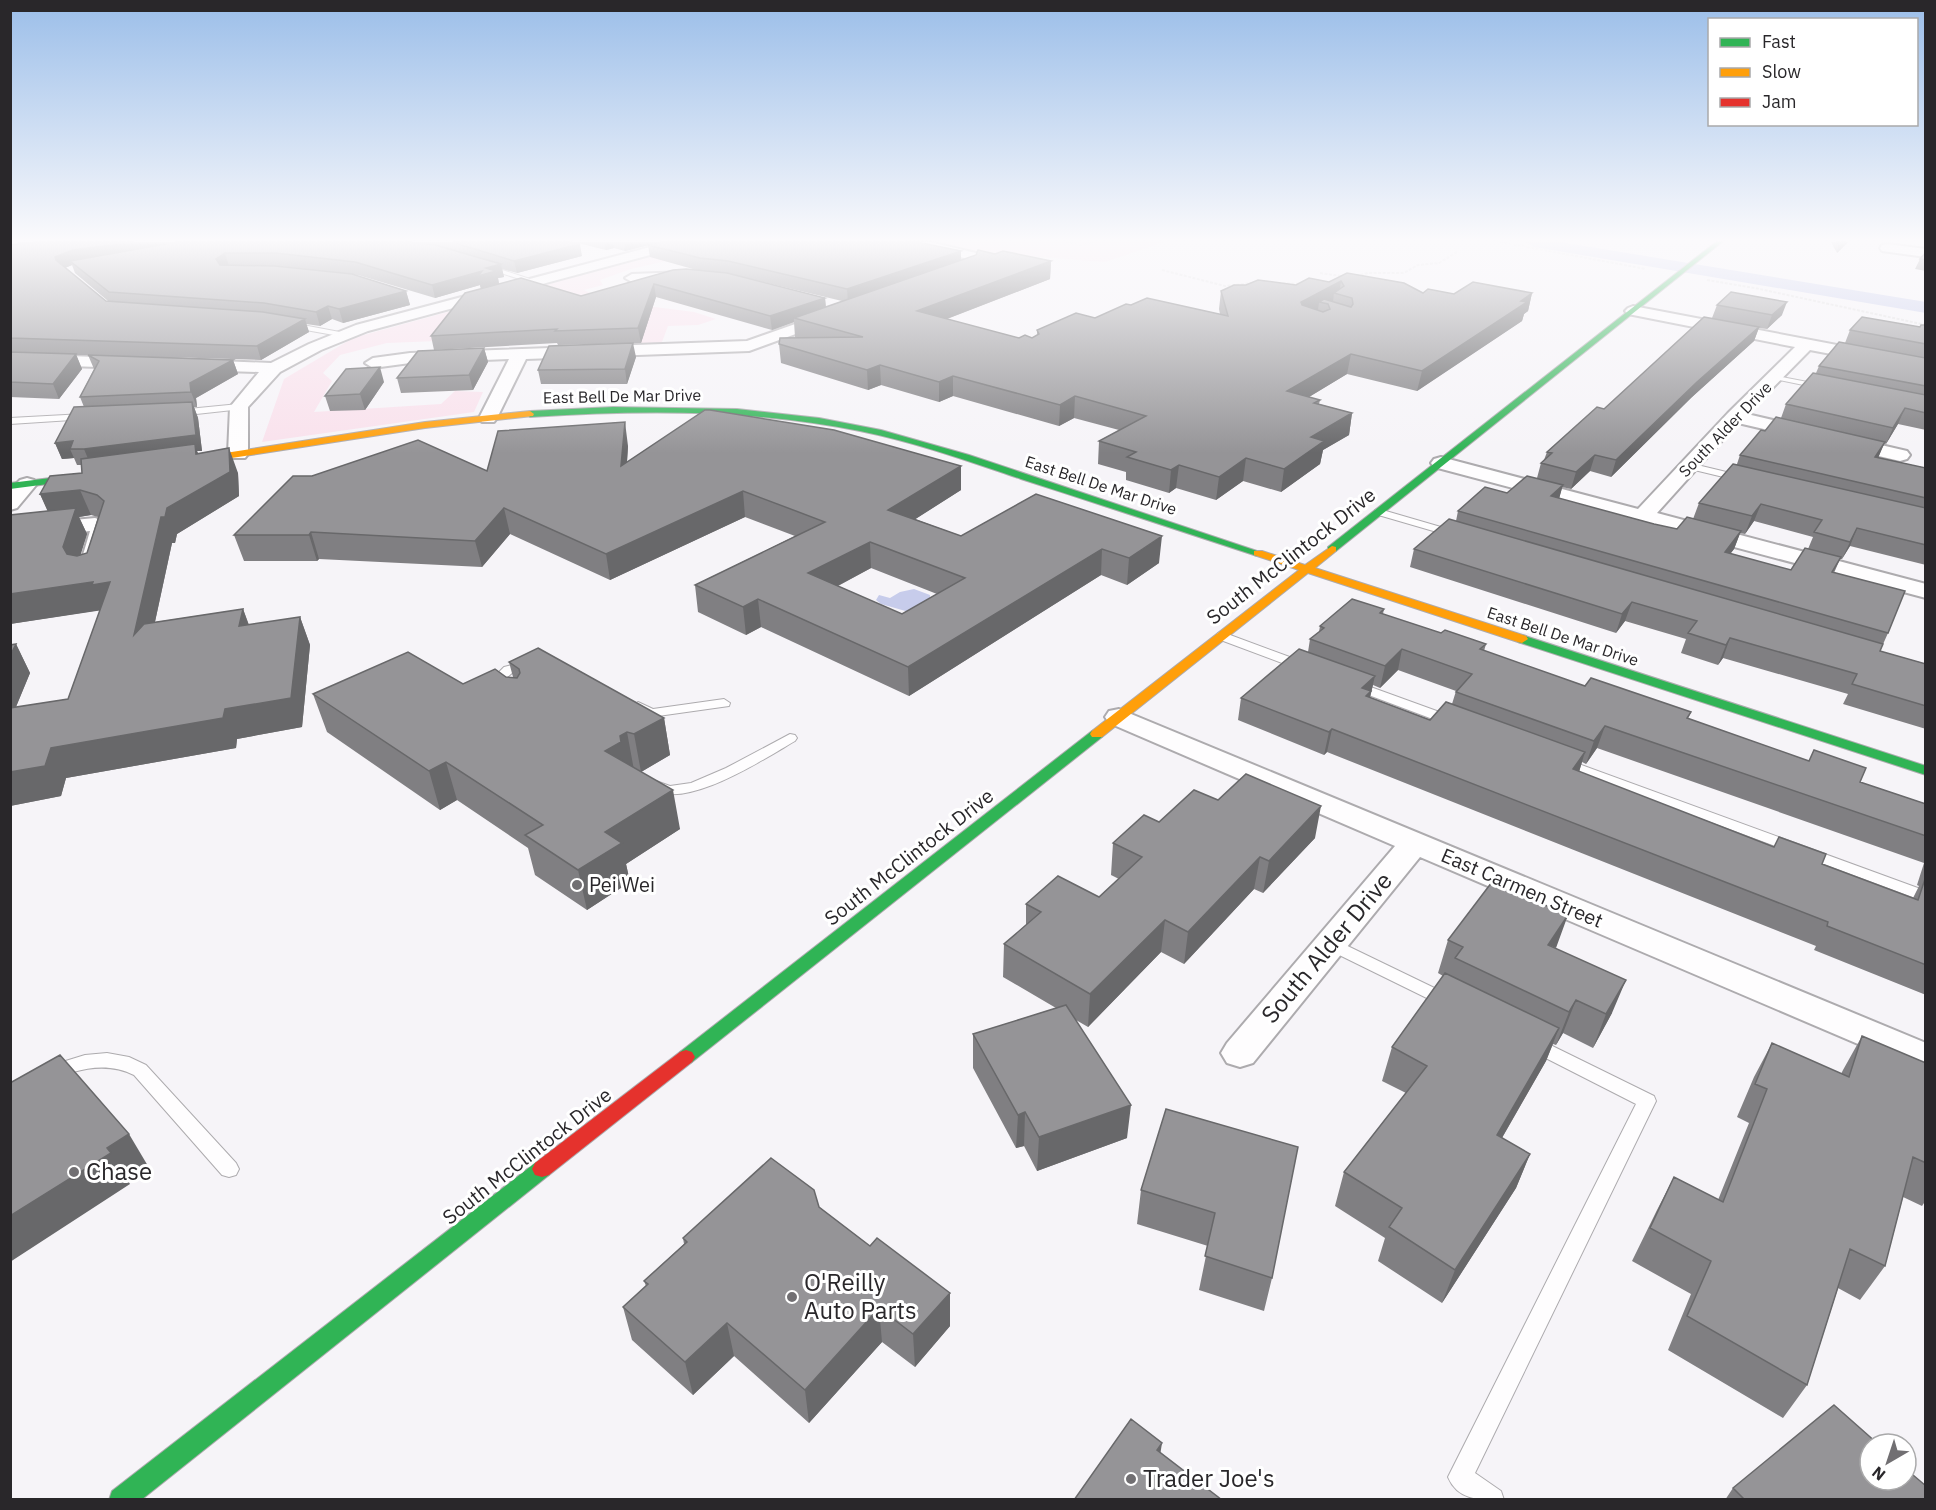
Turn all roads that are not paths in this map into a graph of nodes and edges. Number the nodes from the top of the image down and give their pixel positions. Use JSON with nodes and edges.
{"nodes":[{"id":1,"x":422,"y":312,"type":"edge"},
{"id":2,"x":825,"y":312,"type":"edge"},
{"id":3,"x":1630,"y":312,"type":"edge"},
{"id":4,"x":1640,"y":312,"type":"edge"},
{"id":5,"x":279,"y":323,"type":"edge"},
{"id":6,"x":345,"y":335,"type":"junction"},
{"id":7,"x":1808,"y":344,"type":"junction"},
{"id":8,"x":520,"y":354,"type":"junction"},
{"id":9,"x":10,"y":359,"type":"edge"},
{"id":10,"x":141,"y":363,"type":"edge"},
{"id":11,"x":374,"y":363,"type":"dead end"},
{"id":12,"x":177,"y":365,"type":"edge"},
{"id":13,"x":1926,"y":367,"type":"edge"},
{"id":14,"x":274,"y":368,"type":"junction"},
{"id":15,"x":1775,"y":377,"type":"junction"},
{"id":16,"x":1827,"y":388,"type":"edge"},
{"id":17,"x":239,"y":407,"type":"junction"},
{"id":18,"x":170,"y":413,"type":"edge"},
{"id":19,"x":90,"y":417,"type":"edge"},
{"id":20,"x":1734,"y":417,"type":"junction"},
{"id":21,"x":488,"y":418,"type":"junction"},
{"id":22,"x":10,"y":421,"type":"edge"},
{"id":23,"x":238,"y":454,"type":"junction"},
{"id":24,"x":1900,"y":455,"type":"dead end"},
{"id":25,"x":1441,"y":463,"type":"junction"},
{"id":26,"x":168,"y":464,"type":"edge"},
{"id":27,"x":1689,"y":466,"type":"junction"},
{"id":28,"x":111,"y":473,"type":"edge"},
{"id":29,"x":64,"y":480,"type":"junction"},
{"id":30,"x":1746,"y":480,"type":"edge"},
{"id":31,"x":19,"y":485,"type":"edge"},
{"id":32,"x":10,"y":504,"type":"edge"},
{"id":33,"x":1379,"y":512,"type":"junction"},
{"id":34,"x":1643,"y":516,"type":"junction"},
{"id":35,"x":10,"y":532,"type":"edge"},
{"id":36,"x":1470,"y":539,"type":"edge"},
{"id":37,"x":1306,"y":570,"type":"junction"},
{"id":38,"x":89,"y":574,"type":"edge"},
{"id":39,"x":1926,"y":591,"type":"edge"},
{"id":40,"x":1222,"y":636,"type":"junction"},
{"id":41,"x":543,"y":662,"type":"edge"},
{"id":42,"x":1315,"y":670,"type":"edge"},
{"id":43,"x":1337,"y":679,"type":"edge"},
{"id":44,"x":504,"y":697,"type":"edge"},
{"id":45,"x":625,"y":699,"type":"edge"},
{"id":46,"x":724,"y":704,"type":"dead end"},
{"id":47,"x":1119,"y":717,"type":"junction"},
{"id":48,"x":1459,"y":724,"type":"edge"},
{"id":49,"x":790,"y":738,"type":"dead end"},
{"id":50,"x":1548,"y":757,"type":"edge"},
{"id":51,"x":1926,"y":771,"type":"edge"},
{"id":52,"x":644,"y":779,"type":"edge"},
{"id":53,"x":1415,"y":842,"type":"junction"},
{"id":54,"x":1926,"y":897,"type":"edge"},
{"id":55,"x":1331,"y":944,"type":"junction"},
{"id":56,"x":1466,"y":1010,"type":"edge"},
{"id":57,"x":1519,"y":1037,"type":"edge"},
{"id":58,"x":1240,"y":1053,"type":"dead end"},
{"id":59,"x":1926,"y":1059,"type":"edge"},
{"id":60,"x":40,"y":1079,"type":"edge"},
{"id":61,"x":229,"y":1169,"type":"dead end"},
{"id":62,"x":121,"y":1500,"type":"edge"},
{"id":63,"x":1492,"y":1500,"type":"edge"}],
"edges":[{"from":1,"to":6,"type":"street"},
{"from":2,"to":8,"type":"street"},
{"from":3,"to":25,"type":"main road","name":"South McClintock Drive"},
{"from":4,"to":7,"type":"street"},
{"from":5,"to":6,"type":"lane"},
{"from":6,"to":14,"type":"street"},
{"from":7,"to":13,"type":"street"},
{"from":7,"to":15,"type":"street","name":"South Alder Drive"},
{"from":8,"to":11,"type":"street"},
{"from":8,"to":21,"type":"street"},
{"from":9,"to":10,"type":"street"},
{"from":12,"to":14,"type":"street"},
{"from":14,"to":17,"type":"street"},
{"from":15,"to":16,"type":"lane"},
{"from":15,"to":20,"type":"street","name":"South Alder Drive"},
{"from":17,"to":18,"type":"lane"},
{"from":17,"to":23,"type":"street"},
{"from":19,"to":22,"type":"lane"},
{"from":20,"to":24,"type":"street"},
{"from":20,"to":27,"type":"street","name":"South Alder Drive"},
{"from":21,"to":23,"type":"main road","name":"East Bell De Mar Drive"},
{"from":21,"to":37,"type":"main road","name":"East Bell De Mar Drive"},
{"from":23,"to":26,"type":"main road","name":"East Bell De Mar Drive"},
{"from":25,"to":33,"type":"main road","name":"South McClintock Drive"},
{"from":25,"to":34,"type":"street"},
{"from":27,"to":30,"type":"lane"},
{"from":27,"to":34,"type":"street","name":"South Alder Drive"},
{"from":28,"to":29,"type":"main road"},
{"from":29,"to":31,"type":"main road"},
{"from":29,"to":35,"type":"street"},
{"from":31,"to":32,"type":"street"},
{"from":33,"to":36,"type":"lane"},
{"from":33,"to":37,"type":"main road","name":"South McClintock Drive"},
{"from":34,"to":39,"type":"street"},
{"from":35,"to":38,"type":"street"},
{"from":37,"to":40,"type":"main road","name":"South McClintock Drive"},
{"from":37,"to":51,"type":"main road","name":"East Bell De Mar Drive"},
{"from":40,"to":42,"type":"lane"},
{"from":40,"to":47,"type":"main road","name":"South McClintock Drive"},
{"from":41,"to":44,"type":"lane"},
{"from":43,"to":48,"type":"lane"},
{"from":45,"to":46,"type":"lane"},
{"from":47,"to":53,"type":"street","name":"East Carmen Street"},
{"from":47,"to":62,"type":"main road","name":"South McClintock Drive"},
{"from":49,"to":52,"type":"lane"},
{"from":50,"to":54,"type":"lane"},
{"from":53,"to":55,"type":"street","name":"South Alder Drive"},
{"from":53,"to":59,"type":"street","name":"East Carmen Street"},
{"from":55,"to":56,"type":"lane"},
{"from":55,"to":58,"type":"street","name":"South Alder Drive"},
{"from":57,"to":63,"type":"lane"},
{"from":60,"to":61,"type":"lane"}]}
